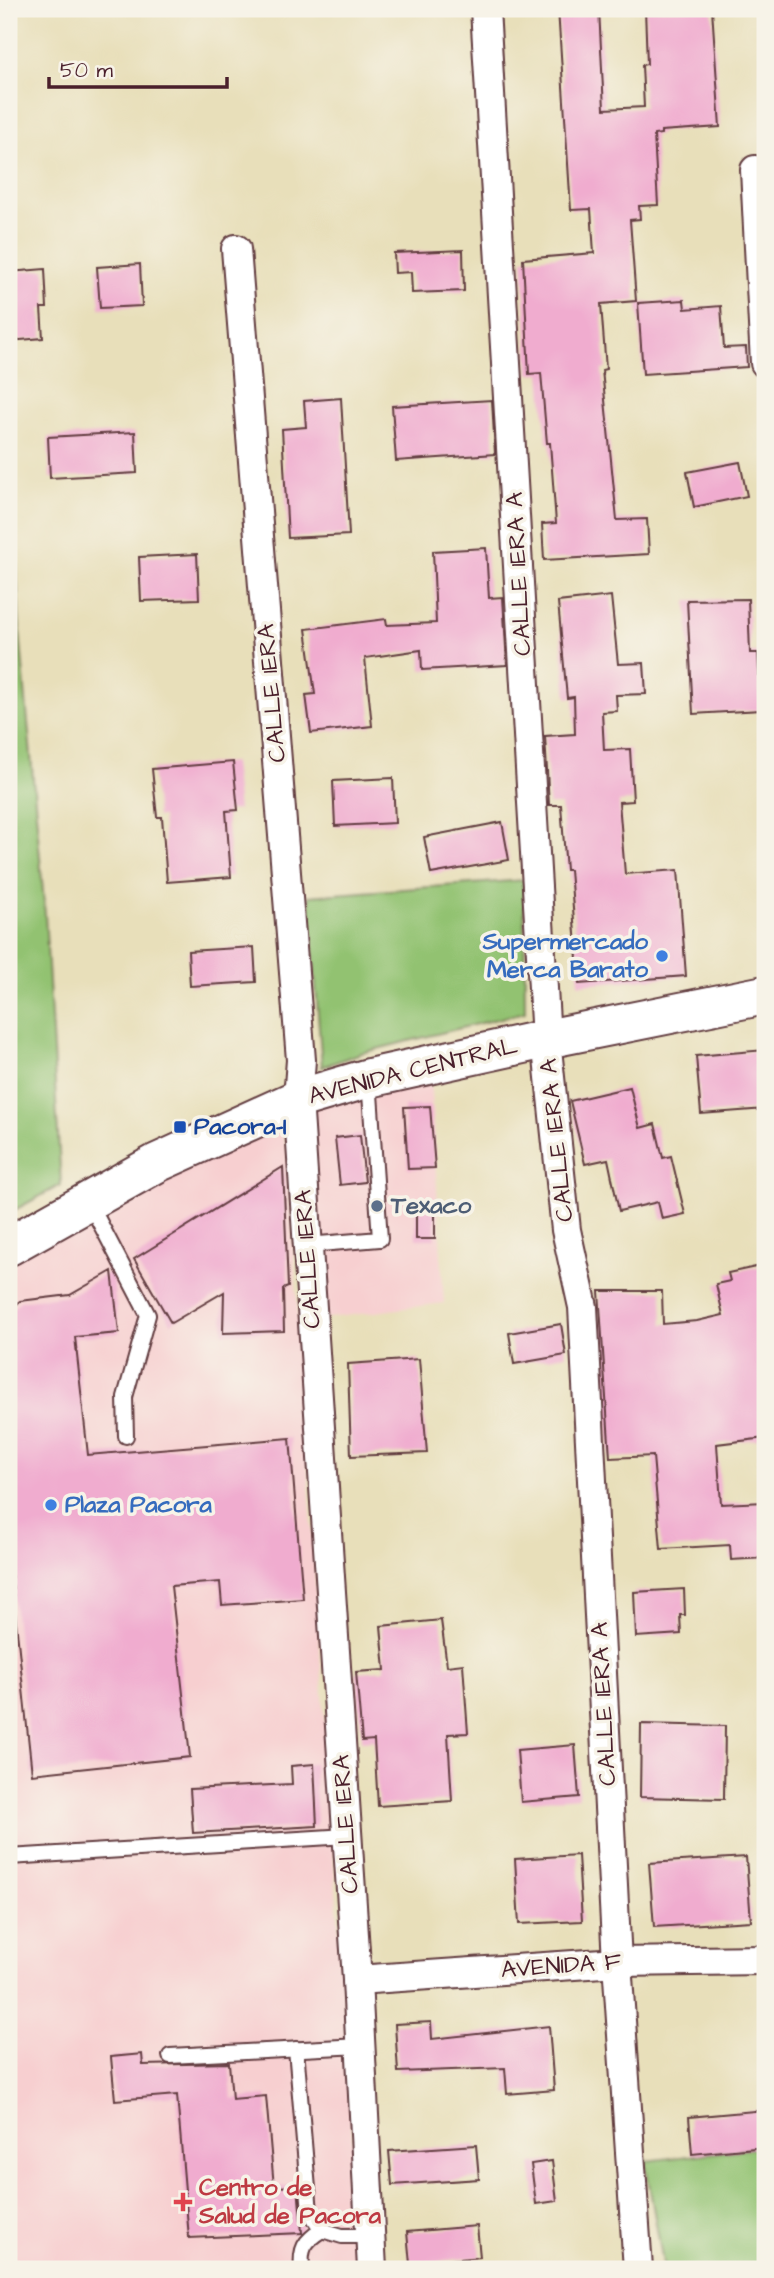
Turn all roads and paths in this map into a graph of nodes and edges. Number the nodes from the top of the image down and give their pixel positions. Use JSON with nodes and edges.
{"nodes":[{"id":1,"x":485,"y":9,"type":"edge"},
{"id":2,"x":755,"y":170,"type":"dead end"},
{"id":3,"x":236,"y":249,"type":"dead end"},
{"id":4,"x":765,"y":363,"type":"edge"},
{"id":5,"x":765,"y":995,"type":"edge"},
{"id":6,"x":546,"y":1038,"type":"junction"},
{"id":7,"x":369,"y":1078,"type":"junction"},
{"id":8,"x":298,"y":1099,"type":"junction"},
{"id":9,"x":89,"y":1201,"type":"junction"},
{"id":10,"x":307,"y":1245,"type":"junction"},
{"id":11,"x":9,"y":1246,"type":"edge"},
{"id":12,"x":126,"y":1436,"type":"dead end"},
{"id":13,"x":347,"y":1836,"type":"junction"},
{"id":14,"x":9,"y":1857,"type":"edge"},
{"id":15,"x":765,"y":1960,"type":"edge"},
{"id":16,"x":617,"y":1962,"type":"junction"},
{"id":17,"x":357,"y":1980,"type":"junction"},
{"id":18,"x":360,"y":2046,"type":"junction"},
{"id":19,"x":296,"y":2049,"type":"junction"},
{"id":20,"x":170,"y":2056,"type":"dead end"},
{"id":21,"x":322,"y":2230,"type":"junction"},
{"id":22,"x":370,"y":2236,"type":"junction"},
{"id":23,"x":302,"y":2269,"type":"edge"},
{"id":24,"x":372,"y":2269,"type":"edge"},
{"id":25,"x":638,"y":2269,"type":"edge"}],
"edges":[{"from":1,"to":6,"type":"street","name":"CALLE 1ERA A"},
{"from":2,"to":4,"type":"street"},
{"from":3,"to":8,"type":"street","name":"CALLE 1ERA"},
{"from":5,"to":6,"type":"street","name":"AVENIDA CENTRAL"},
{"from":6,"to":7,"type":"street","name":"AVENIDA CENTRAL"},
{"from":6,"to":16,"type":"street","name":"CALLE 1ERA A"},
{"from":7,"to":8,"type":"street","name":"AVENIDA CENTRAL"},
{"from":7,"to":10,"type":"lane"},
{"from":8,"to":9,"type":"street","name":"AVENIDA CENTRAL"},
{"from":8,"to":10,"type":"street","name":"CALLE 1ERA"},
{"from":9,"to":11,"type":"street","name":"AVENIDA CENTRAL"},
{"from":9,"to":12,"type":"lane"},
{"from":10,"to":13,"type":"street","name":"CALLE 1ERA"},
{"from":13,"to":14,"type":"lane"},
{"from":13,"to":17,"type":"street","name":"CALLE 1ERA"},
{"from":15,"to":16,"type":"street","name":"AVENIDA F"},
{"from":16,"to":17,"type":"street","name":"AVENIDA F"},
{"from":16,"to":25,"type":"street","name":"CALLE 1ERA A"},
{"from":17,"to":18,"type":"street","name":"CALLE 1ERA"},
{"from":18,"to":19,"type":"lane"},
{"from":18,"to":22,"type":"street","name":"CALLE 1ERA"},
{"from":19,"to":20,"type":"lane"},
{"from":19,"to":21,"type":"lane"},
{"from":21,"to":22,"type":"lane"},
{"from":21,"to":23,"type":"lane"},
{"from":22,"to":24,"type":"street","name":"CALLE 1ERA"}]}
